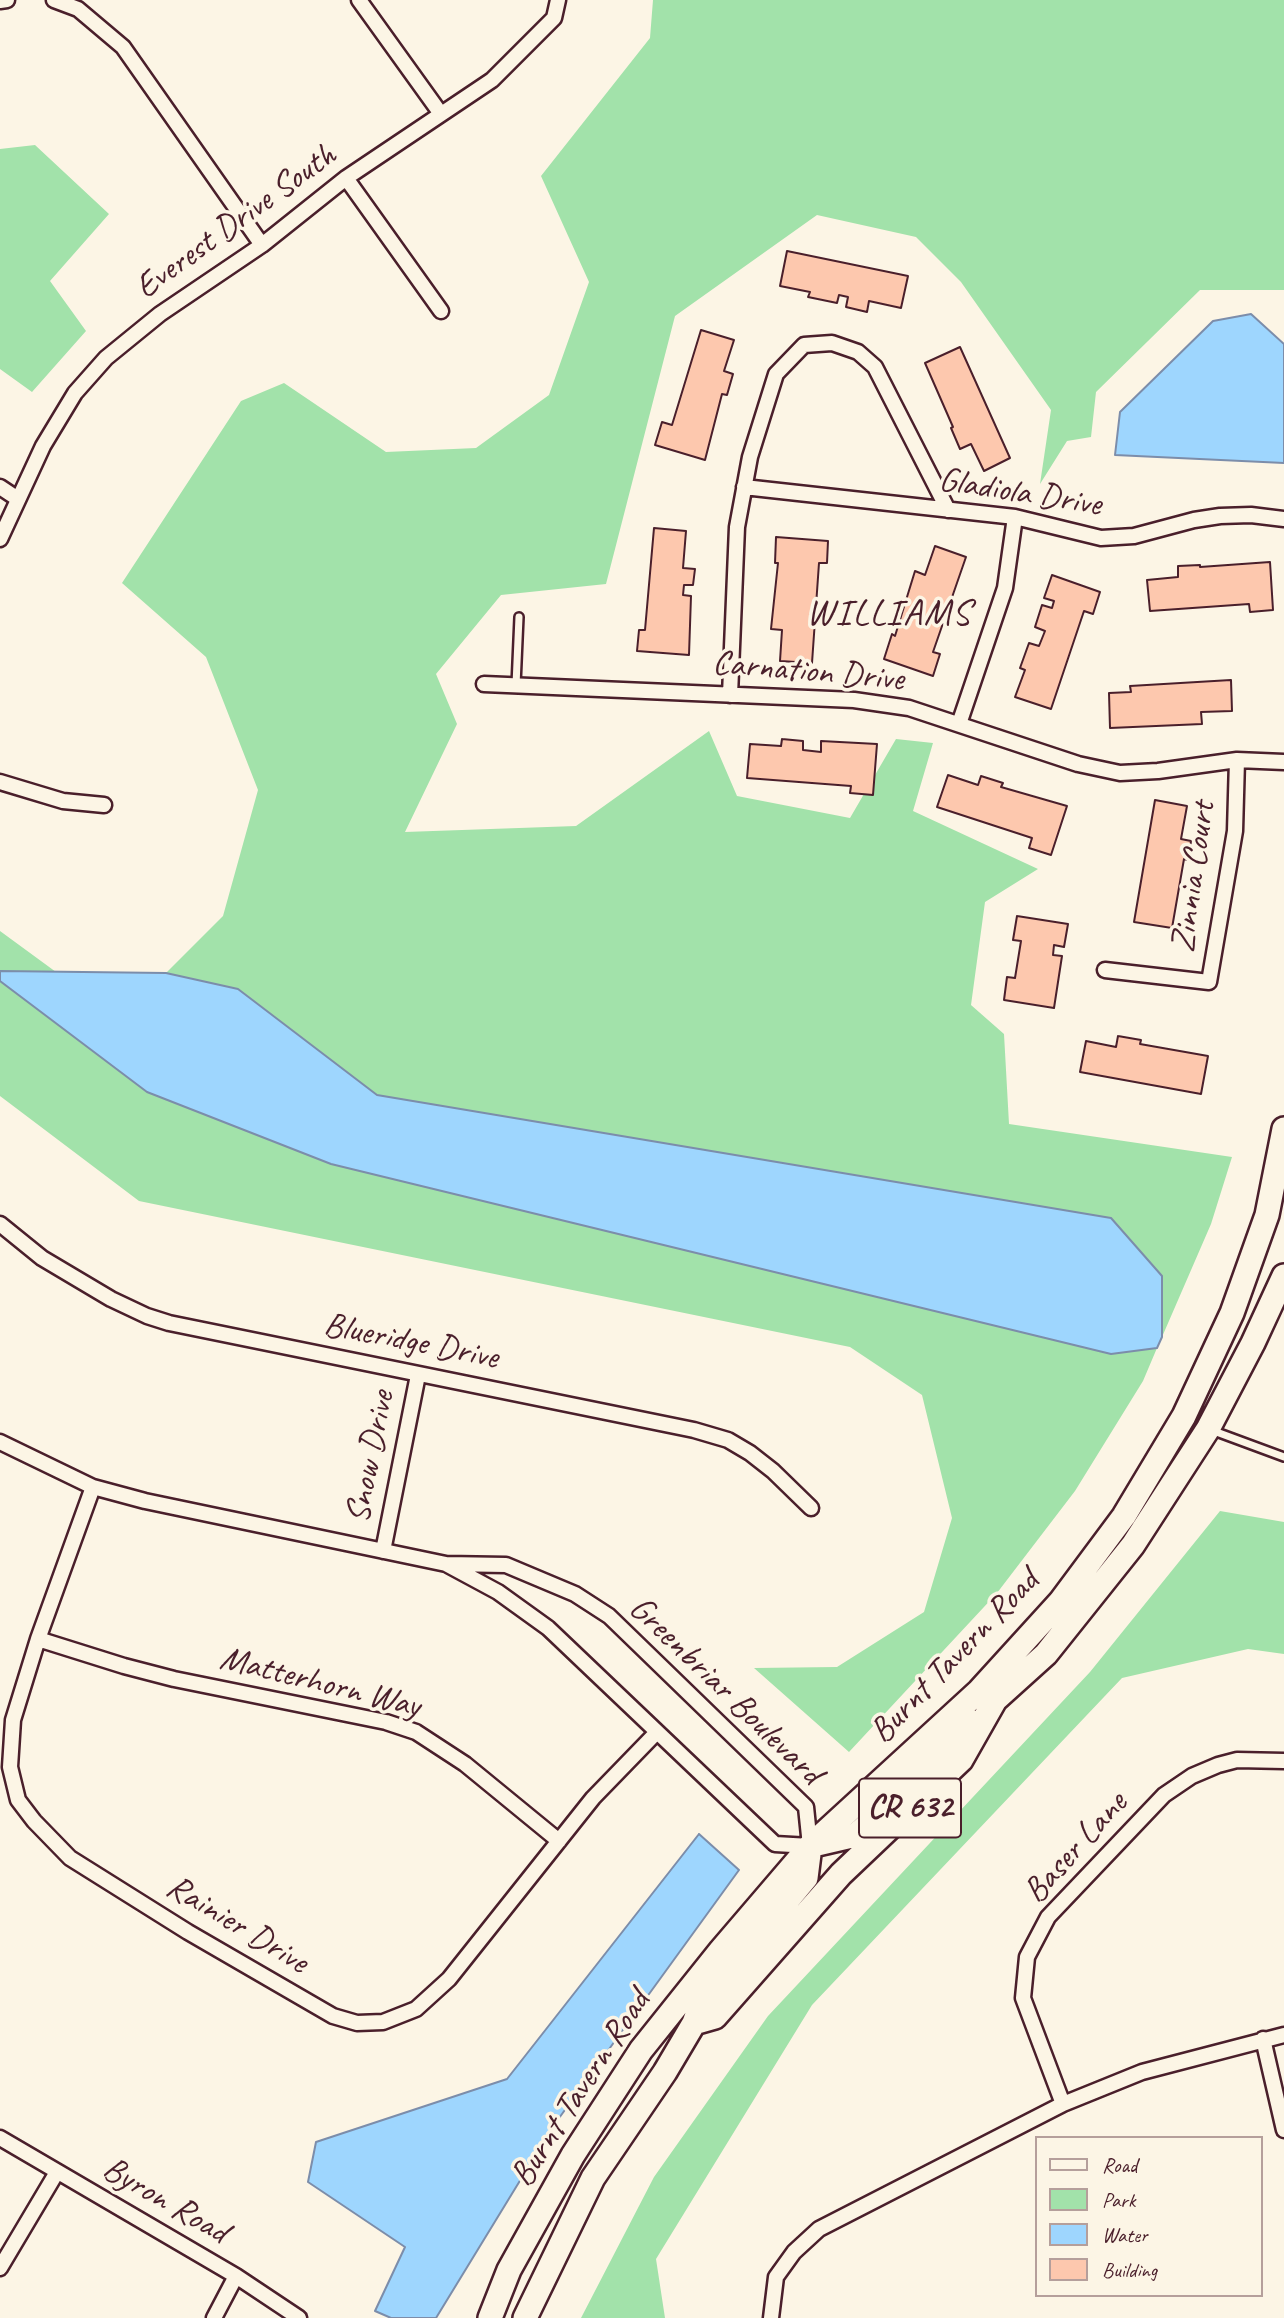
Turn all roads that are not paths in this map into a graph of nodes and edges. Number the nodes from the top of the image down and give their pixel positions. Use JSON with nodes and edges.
{"nodes":[{"id":1,"x":7,"y":0,"type":"edge"},
{"id":2,"x":54,"y":0,"type":"edge"},
{"id":3,"x":359,"y":0,"type":"edge"},
{"id":4,"x":558,"y":0,"type":"edge"},
{"id":5,"x":0,"y":1,"type":"edge"},
{"id":6,"x":441,"y":114,"type":"junction"},
{"id":7,"x":346,"y":178,"type":"junction"},
{"id":8,"x":262,"y":245,"type":"junction"},
{"id":9,"x":441,"y":312,"type":"dead end"},
{"id":10,"x":0,"y":487,"type":"edge"},
{"id":11,"x":744,"y":487,"type":"junction"},
{"id":12,"x":18,"y":499,"type":"junction"},
{"id":13,"x":948,"y":510,"type":"junction"},
{"id":14,"x":1015,"y":517,"type":"junction"},
{"id":15,"x":1284,"y":519,"type":"edge"},
{"id":16,"x":0,"y":539,"type":"edge"},
{"id":17,"x":519,"y":617,"type":"dead end"},
{"id":18,"x":484,"y":684,"type":"dead end"},
{"id":19,"x":516,"y":685,"type":"junction"},
{"id":20,"x":730,"y":695,"type":"junction"},
{"id":21,"x":959,"y":724,"type":"junction"},
{"id":22,"x":1237,"y":760,"type":"junction"},
{"id":23,"x":1284,"y":762,"type":"edge"},
{"id":24,"x":0,"y":782,"type":"edge"},
{"id":25,"x":104,"y":805,"type":"dead end"},
{"id":26,"x":1105,"y":970,"type":"dead end"},
{"id":27,"x":1284,"y":1129,"type":"edge"},
{"id":28,"x":0,"y":1224,"type":"edge"},
{"id":29,"x":1283,"y":1281,"type":"edge"},
{"id":30,"x":418,"y":1375,"type":"junction"},
{"id":31,"x":1208,"y":1429,"type":"junction"},
{"id":32,"x":0,"y":1442,"type":"edge"},
{"id":33,"x":1284,"y":1457,"type":"edge"},
{"id":34,"x":93,"y":1487,"type":"junction"},
{"id":35,"x":811,"y":1508,"type":"dead end"},
{"id":36,"x":383,"y":1551,"type":"junction"},
{"id":37,"x":446,"y":1564,"type":"junction"},
{"id":38,"x":38,"y":1639,"type":"junction"},
{"id":39,"x":995,"y":1700,"type":"junction"},
{"id":40,"x":657,"y":1732,"type":"junction"},
{"id":41,"x":1284,"y":1761,"type":"edge"},
{"id":42,"x":559,"y":1841,"type":"junction"},
{"id":43,"x":810,"y":1846,"type":"junction"},
{"id":44,"x":694,"y":2023,"type":"junction"},
{"id":45,"x":1284,"y":2035,"type":"edge"},
{"id":46,"x":1263,"y":2039,"type":"junction"},
{"id":47,"x":1063,"y":2104,"type":"junction"},
{"id":48,"x":1284,"y":2130,"type":"edge"},
{"id":49,"x":0,"y":2138,"type":"edge"},
{"id":50,"x":57,"y":2172,"type":"junction"},
{"id":51,"x":0,"y":2268,"type":"edge"},
{"id":52,"x":236,"y":2276,"type":"junction"},
{"id":53,"x":214,"y":2318,"type":"edge"},
{"id":54,"x":299,"y":2318,"type":"edge"},
{"id":55,"x":490,"y":2318,"type":"edge"},
{"id":56,"x":524,"y":2318,"type":"edge"},
{"id":57,"x":771,"y":2318,"type":"edge"}],
"edges":[{"from":1,"to":5,"type":"street"},
{"from":2,"to":8,"type":"street"},
{"from":3,"to":6,"type":"street"},
{"from":4,"to":6,"type":"street","name":"Everest Drive South"},
{"from":6,"to":7,"type":"street","name":"Everest Drive South"},
{"from":7,"to":8,"type":"street","name":"Everest Drive South"},
{"from":7,"to":9,"type":"street"},
{"from":8,"to":12,"type":"street","name":"Everest Drive South"},
{"from":10,"to":12,"type":"street"},
{"from":11,"to":13,"type":"street","name":"Gladiola Drive"},
{"from":11,"to":13,"type":"street"},
{"from":11,"to":20,"type":"street"},
{"from":12,"to":16,"type":"street","name":"Everest Drive South"},
{"from":13,"to":14,"type":"street","name":"Gladiola Drive"},
{"from":14,"to":15,"type":"street","name":"Gladiola Drive"},
{"from":14,"to":21,"type":"street"},
{"from":17,"to":19,"type":"lane"},
{"from":18,"to":19,"type":"street","name":"Carnation Drive"},
{"from":19,"to":20,"type":"street","name":"Carnation Drive"},
{"from":20,"to":21,"type":"street","name":"Carnation Drive"},
{"from":21,"to":22,"type":"street","name":"Carnation Drive"},
{"from":22,"to":23,"type":"street","name":"Carnation Drive"},
{"from":22,"to":26,"type":"street","name":"Zinnia Court"},
{"from":24,"to":25,"type":"street"},
{"from":27,"to":43,"type":"main road","name":"Burnt Tavern Road","number":"CR 632"},
{"from":28,"to":30,"type":"street","name":"Blueridge Drive"},
{"from":29,"to":31,"type":"main road","name":"Burnt Tavern Road","number":"CR 632"},
{"from":30,"to":35,"type":"street","name":"Blueridge Drive"},
{"from":30,"to":36,"type":"street","name":"Snow Drive"},
{"from":31,"to":33,"type":"lane"},
{"from":31,"to":39,"type":"main road","name":"Burnt Tavern Road","number":"CR 632"},
{"from":32,"to":34,"type":"street","name":"Greenbriar Boulevard"},
{"from":34,"to":36,"type":"street","name":"Greenbriar Boulevard"},
{"from":34,"to":38,"type":"street","name":"Rainier Drive"},
{"from":36,"to":37,"type":"street","name":"Greenbriar Boulevard"},
{"from":37,"to":40,"type":"street","name":"Greenbriar Boulevard"},
{"from":37,"to":43,"type":"street","name":"Greenbriar Boulevard"},
{"from":38,"to":42,"type":"street","name":"Matterhorn Way"},
{"from":38,"to":42,"type":"street","name":"Rainier Drive"},
{"from":39,"to":43,"type":"main road"},
{"from":39,"to":44,"type":"main road","name":"Burnt Tavern Road","number":"CR 632"},
{"from":40,"to":42,"type":"street","name":"Rainier Drive"},
{"from":40,"to":43,"type":"street","name":"Greenbriar Boulevard"},
{"from":41,"to":47,"type":"street","name":"Baser Lane"},
{"from":43,"to":44,"type":"main road"},
{"from":43,"to":55,"type":"main road","name":"Burnt Tavern Road","number":"CR 632"},
{"from":44,"to":56,"type":"main road","name":"Burnt Tavern Road"},
{"from":45,"to":46,"type":"street"},
{"from":46,"to":47,"type":"street"},
{"from":46,"to":48,"type":"street"},
{"from":47,"to":57,"type":"street"},
{"from":49,"to":50,"type":"street","name":"Byron Road"},
{"from":50,"to":51,"type":"street"},
{"from":50,"to":52,"type":"street","name":"Byron Road"},
{"from":52,"to":53,"type":"street"},
{"from":52,"to":54,"type":"street","name":"Byron Road"}]}
